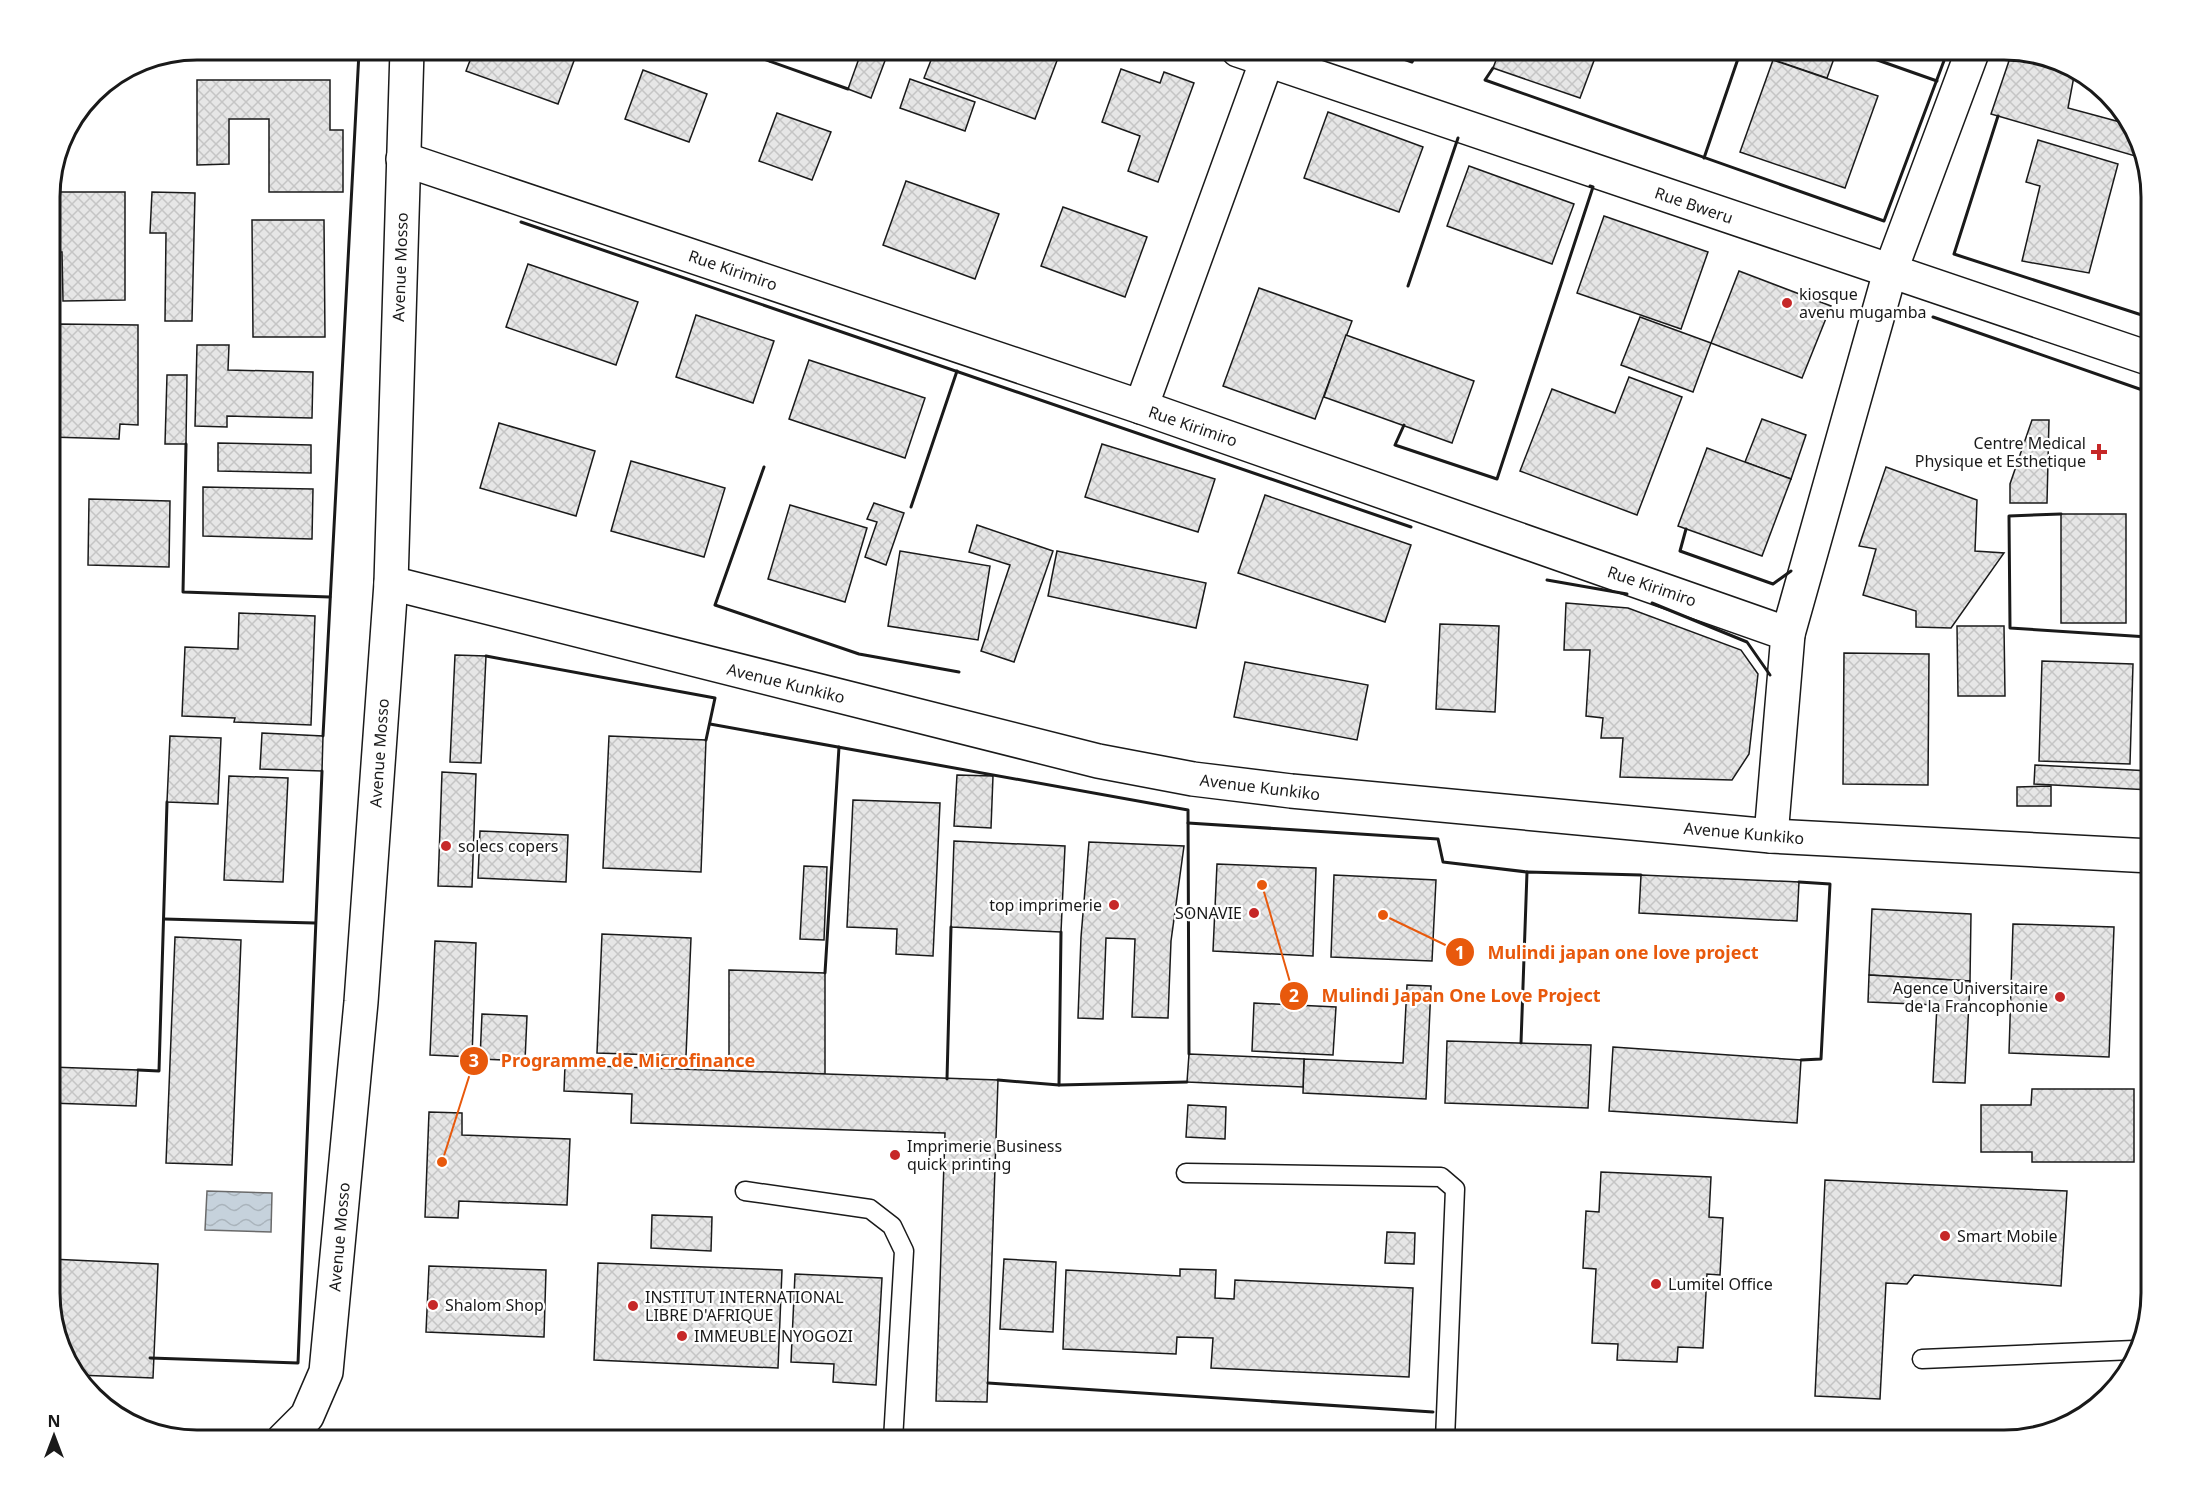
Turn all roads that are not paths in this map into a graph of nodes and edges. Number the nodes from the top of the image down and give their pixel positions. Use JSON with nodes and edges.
{"nodes":[{"id":1,"x":407,"y":60,"type":"edge"},
{"id":2,"x":1250,"y":60,"type":"edge"},
{"id":3,"x":1267,"y":60,"type":"edge"},
{"id":4,"x":1969,"y":60,"type":"edge"},
{"id":5,"x":403,"y":159,"type":"junction"},
{"id":6,"x":1890,"y":272,"type":"junction"},
{"id":7,"x":2141,"y":356,"type":"edge"},
{"id":8,"x":1141,"y":407,"type":"junction"},
{"id":9,"x":391,"y":584,"type":"junction"},
{"id":10,"x":1788,"y":634,"type":"junction"},
{"id":11,"x":1771,"y":836,"type":"junction"},
{"id":12,"x":2141,"y":855,"type":"edge"},
{"id":13,"x":1186,"y":1173,"type":"dead end"},
{"id":14,"x":745,"y":1191,"type":"dead end"},
{"id":15,"x":2129,"y":1350,"type":"edge"},
{"id":16,"x":1922,"y":1359,"type":"dead end"},
{"id":17,"x":293,"y":1430,"type":"edge"},
{"id":18,"x":894,"y":1430,"type":"edge"},
{"id":19,"x":1445,"y":1430,"type":"edge"}],
"edges":[{"from":1,"to":5,"type":"street","name":"Avenue Mosso"},
{"from":2,"to":8,"type":"street"},
{"from":3,"to":6,"type":"street","name":"Rue Bweru"},
{"from":4,"to":6,"type":"street"},
{"from":5,"to":8,"type":"street","name":"Rue Kirimiro"},
{"from":5,"to":9,"type":"street","name":"Avenue Mosso"},
{"from":6,"to":7,"type":"street","name":"Rue Bweru"},
{"from":6,"to":10,"type":"street"},
{"from":8,"to":10,"type":"street","name":"Rue Kirimiro"},
{"from":9,"to":11,"type":"street","name":"Avenue Kunkiko"},
{"from":9,"to":17,"type":"street","name":"Avenue Mosso"},
{"from":10,"to":11,"type":"street"},
{"from":11,"to":12,"type":"street","name":"Avenue Kunkiko"},
{"from":13,"to":19,"type":"lane"},
{"from":14,"to":18,"type":"lane"},
{"from":15,"to":16,"type":"lane"}]}
